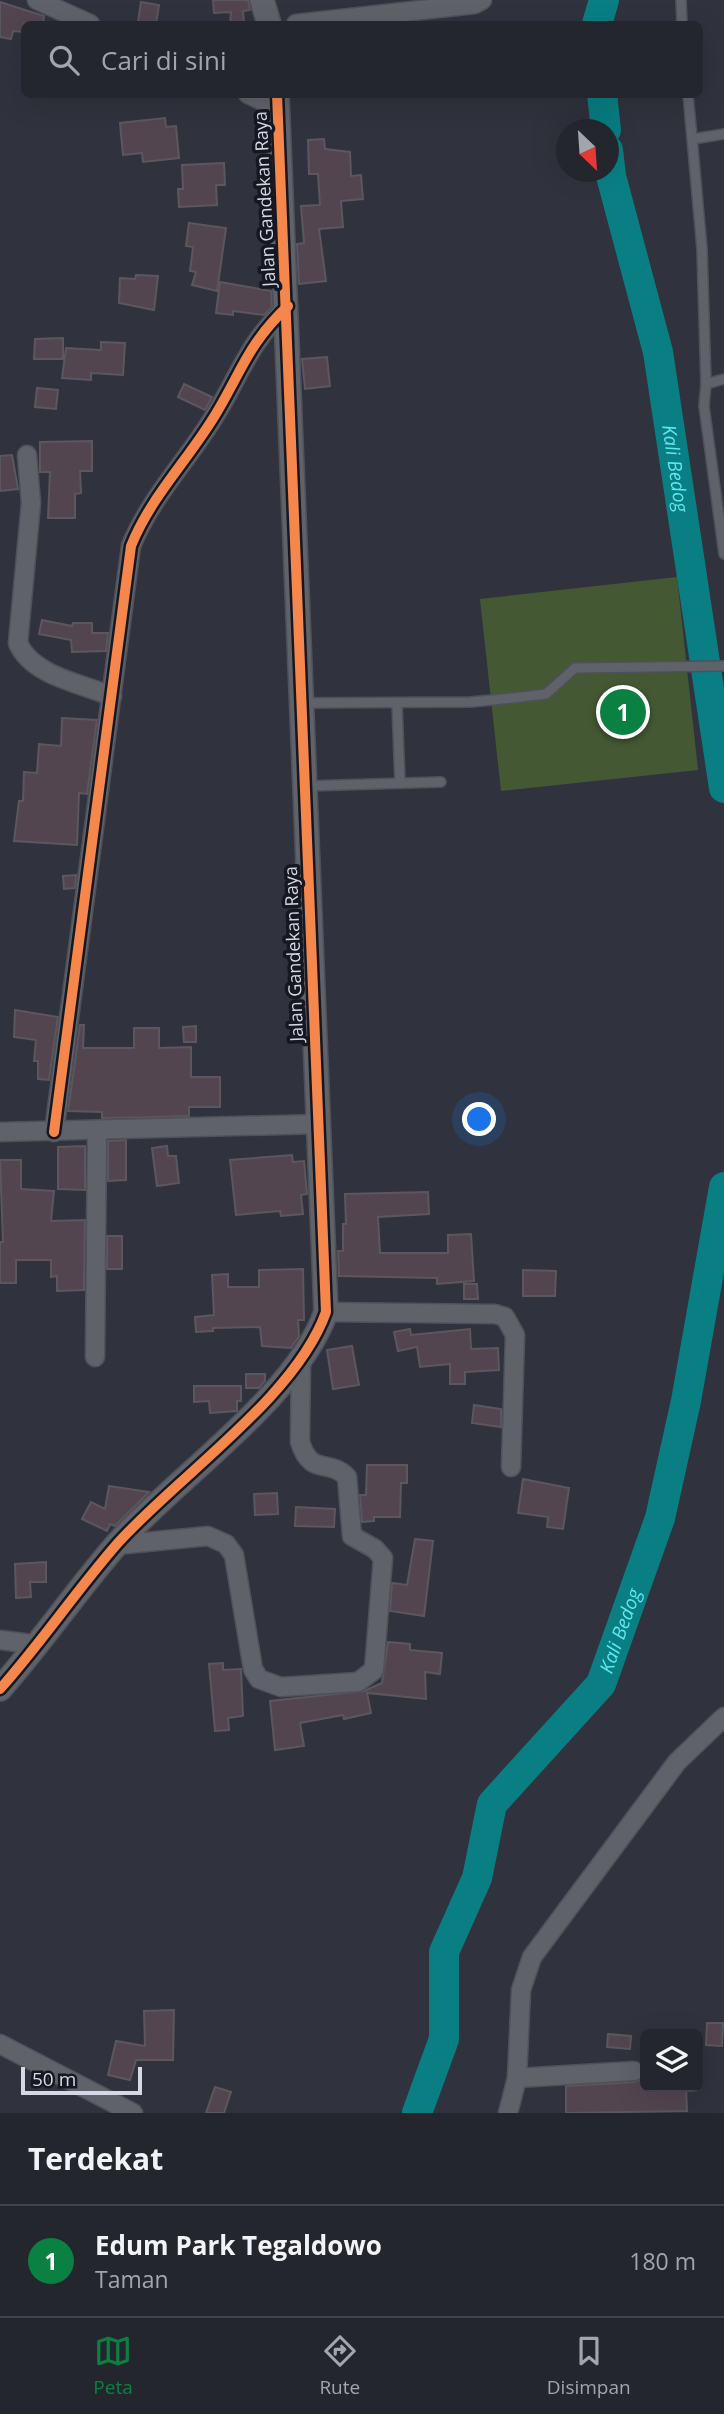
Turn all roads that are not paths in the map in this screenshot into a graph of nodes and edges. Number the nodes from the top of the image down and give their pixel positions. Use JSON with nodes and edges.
{"nodes":[{"id":1,"x":37,"y":0,"type":"edge"},
{"id":2,"x":262,"y":0,"type":"edge"},
{"id":3,"x":482,"y":0,"type":"edge"},
{"id":4,"x":681,"y":0,"type":"edge"},
{"id":5,"x":83,"y":21,"type":"edge"},
{"id":6,"x":268,"y":21,"type":"edge"},
{"id":7,"x":323,"y":21,"type":"edge"},
{"id":8,"x":682,"y":21,"type":"edge"},
{"id":9,"x":688,"y":98,"type":"edge"},
{"id":10,"x":278,"y":101,"type":"edge"},
{"id":11,"x":724,"y":134,"type":"edge"},
{"id":12,"x":692,"y":139,"type":"junction"},
{"id":13,"x":288,"y":306,"type":"junction"},
{"id":14,"x":724,"y":379,"type":"edge"},
{"id":15,"x":706,"y":384,"type":"junction"},
{"id":16,"x":27,"y":454,"type":"dead end"},
{"id":17,"x":724,"y":554,"type":"edge"},
{"id":18,"x":724,"y":666,"type":"edge"},
{"id":19,"x":111,"y":696,"type":"junction"},
{"id":20,"x":302,"y":703,"type":"junction"},
{"id":21,"x":397,"y":703,"type":"junction"},
{"id":22,"x":441,"y":782,"type":"dead end"},
{"id":23,"x":401,"y":783,"type":"junction"},
{"id":24,"x":305,"y":786,"type":"junction"},
{"id":25,"x":319,"y":1124,"type":"junction"},
{"id":26,"x":97,"y":1131,"type":"junction"},
{"id":27,"x":0,"y":1132,"type":"edge"},
{"id":28,"x":54,"y":1132,"type":"junction"},
{"id":29,"x":326,"y":1312,"type":"junction"},
{"id":30,"x":94,"y":1357,"type":"dead end"},
{"id":31,"x":301,"y":1357,"type":"junction"},
{"id":32,"x":511,"y":1467,"type":"dead end"},
{"id":33,"x":116,"y":1545,"type":"junction"},
{"id":34,"x":0,"y":1640,"type":"edge"},
{"id":35,"x":39,"y":1645,"type":"junction"},
{"id":36,"x":0,"y":1689,"type":"edge"},
{"id":37,"x":724,"y":1717,"type":"edge"},
{"id":38,"x":0,"y":2044,"type":"edge"},
{"id":39,"x":634,"y":2071,"type":"dead end"},
{"id":40,"x":517,"y":2078,"type":"junction"},
{"id":41,"x":133,"y":2113,"type":"edge"},
{"id":42,"x":508,"y":2113,"type":"edge"}],
"edges":[{"from":1,"to":5,"type":"street"},
{"from":2,"to":6,"type":"street"},
{"from":3,"to":7,"type":"street"},
{"from":4,"to":8,"type":"lane"},
{"from":9,"to":12,"type":"lane"},
{"from":10,"to":13,"type":"street","name":"Jalan Gandekan Raya"},
{"from":11,"to":12,"type":"lane"},
{"from":12,"to":15,"type":"lane"},
{"from":13,"to":19,"type":"street"},
{"from":13,"to":20,"type":"street","name":"Jalan Gandekan Raya"},
{"from":14,"to":15,"type":"lane"},
{"from":15,"to":17,"type":"lane"},
{"from":16,"to":19,"type":"street"},
{"from":18,"to":21,"type":"lane"},
{"from":19,"to":28,"type":"street"},
{"from":20,"to":21,"type":"lane"},
{"from":20,"to":24,"type":"street","name":"Jalan Gandekan Raya"},
{"from":21,"to":23,"type":"lane"},
{"from":22,"to":23,"type":"lane"},
{"from":23,"to":24,"type":"lane"},
{"from":24,"to":25,"type":"street","name":"Jalan Gandekan Raya"},
{"from":25,"to":26,"type":"street"},
{"from":25,"to":29,"type":"street","name":"Jalan Gandekan Raya"},
{"from":26,"to":28,"type":"street"},
{"from":26,"to":30,"type":"street"},
{"from":27,"to":28,"type":"street"},
{"from":29,"to":31,"type":"street","name":"Jalan Gandekan Raya"},
{"from":29,"to":32,"type":"street"},
{"from":31,"to":33,"type":"street","name":"Jalan Gandekan Raya"},
{"from":31,"to":33,"type":"street"},
{"from":33,"to":35,"type":"street","name":"Jalan Gandekan Raya"},
{"from":34,"to":35,"type":"street"},
{"from":35,"to":36,"type":"street","name":"Jalan Gandekan Raya"},
{"from":37,"to":40,"type":"street"},
{"from":38,"to":41,"type":"street"},
{"from":39,"to":40,"type":"street"},
{"from":40,"to":42,"type":"street"}]}
